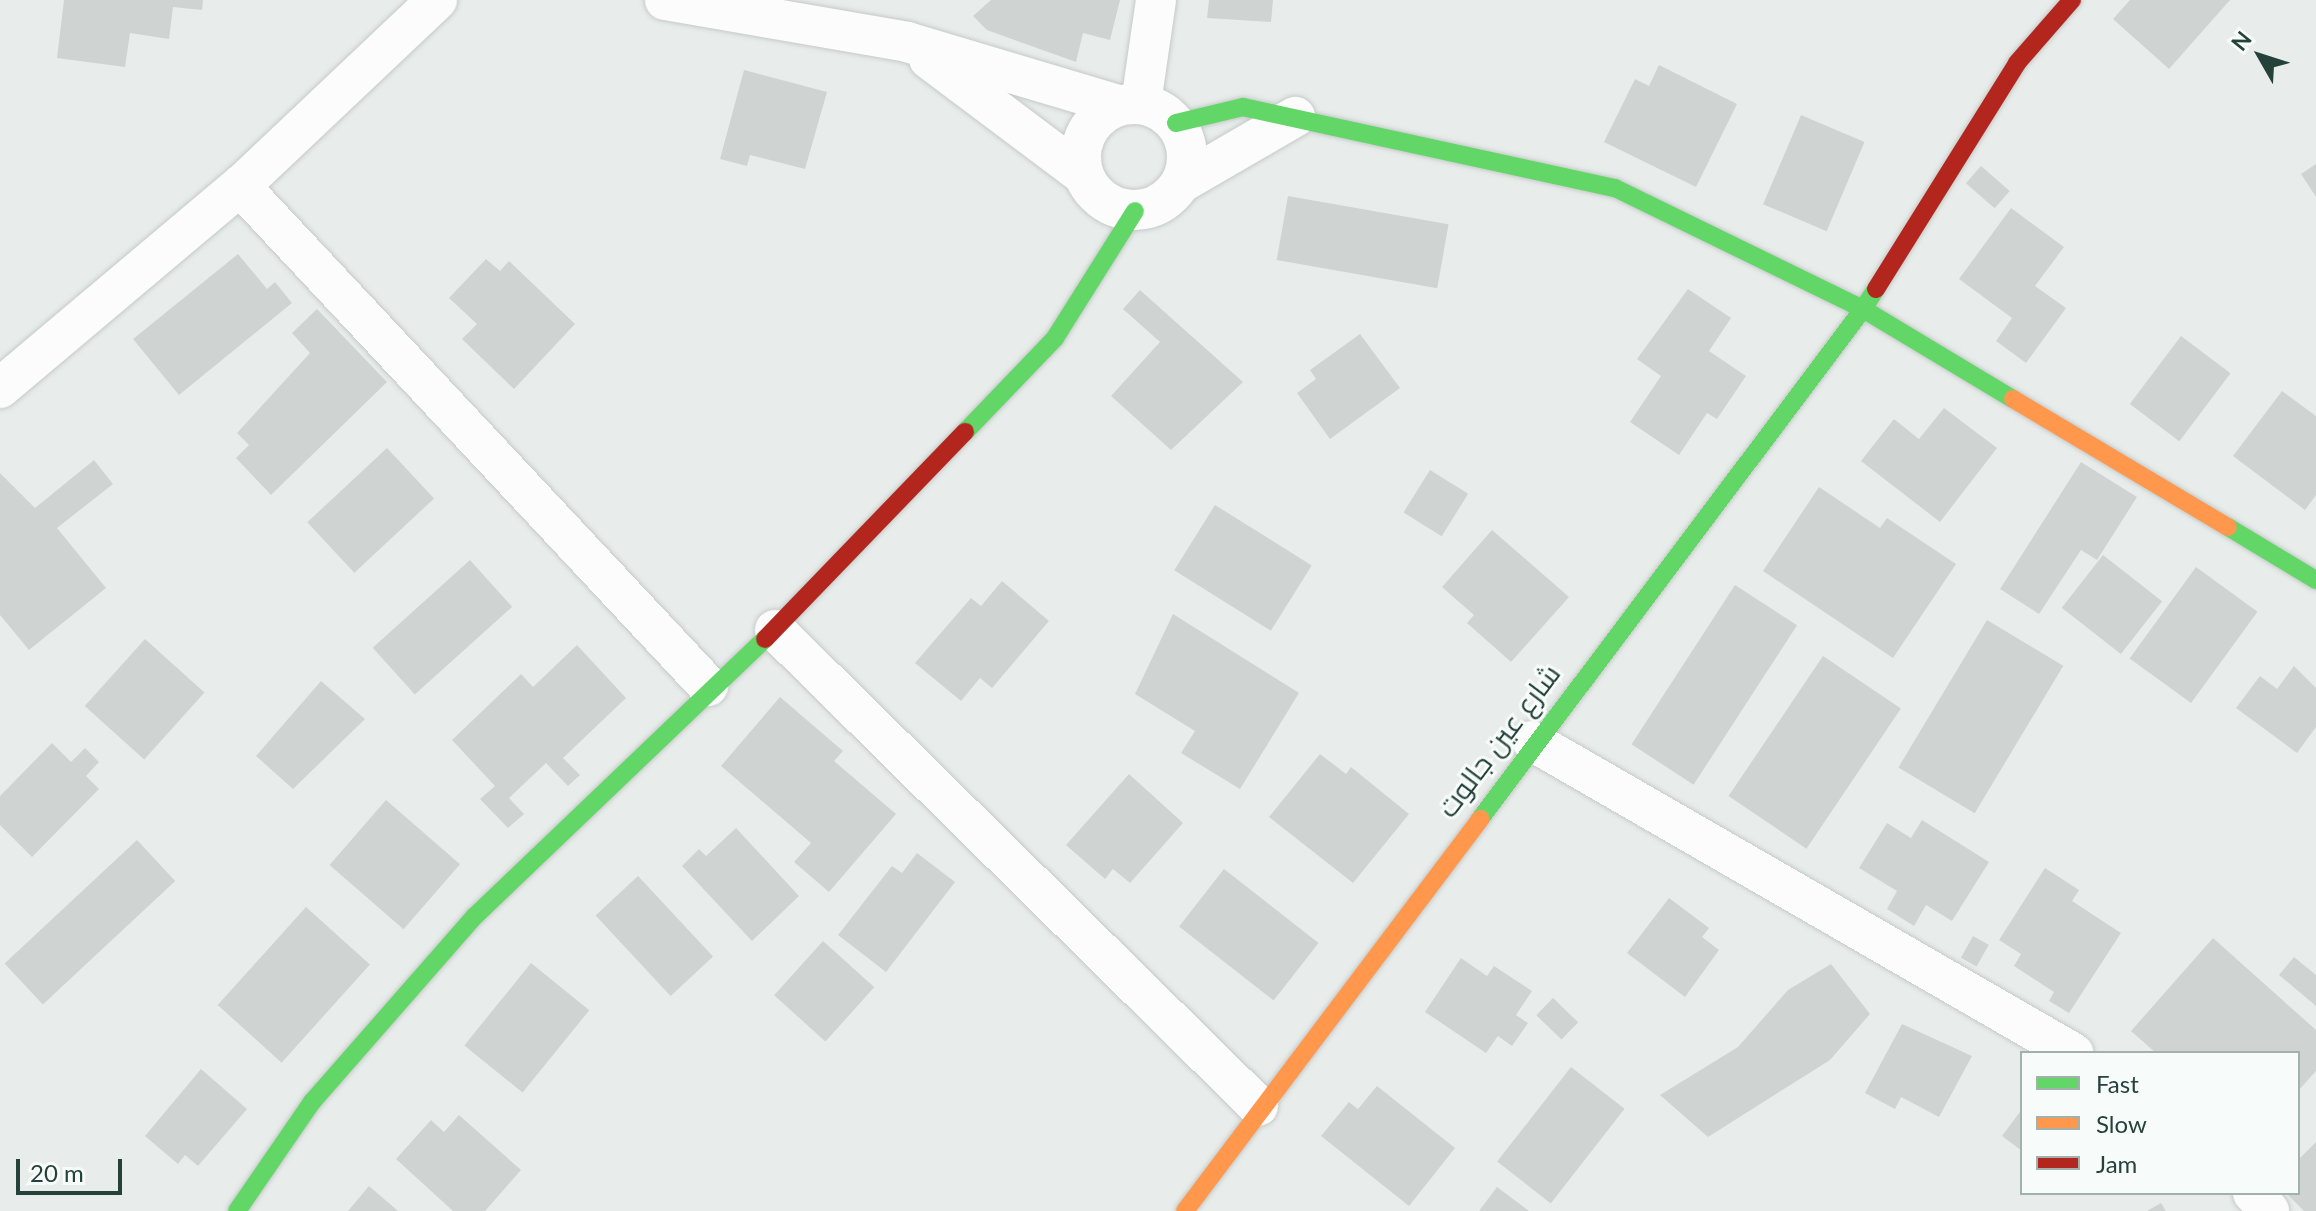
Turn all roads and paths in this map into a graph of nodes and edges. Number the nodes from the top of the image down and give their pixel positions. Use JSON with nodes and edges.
{"nodes":[{"id":1,"x":437,"y":0,"type":"edge"},
{"id":2,"x":665,"y":0,"type":"edge"},
{"id":3,"x":1156,"y":0,"type":"edge"},
{"id":4,"x":2072,"y":0,"type":"edge"},
{"id":5,"x":907,"y":42,"type":"junction"},
{"id":6,"x":1130,"y":104,"type":"junction"},
{"id":7,"x":1295,"y":117,"type":"junction"},
{"id":8,"x":1176,"y":123,"type":"junction"},
{"id":9,"x":1081,"y":173,"type":"junction"},
{"id":10,"x":1181,"y":183,"type":"junction"},
{"id":11,"x":240,"y":186,"type":"junction"},
{"id":12,"x":1135,"y":211,"type":"junction"},
{"id":13,"x":1863,"y":309,"type":"junction"},
{"id":14,"x":0,"y":388,"type":"edge"},
{"id":15,"x":2316,"y":580,"type":"edge"},
{"id":16,"x":775,"y":630,"type":"junction"},
{"id":17,"x":708,"y":686,"type":"junction"},
{"id":18,"x":1532,"y":741,"type":"junction"},
{"id":19,"x":2070,"y":1051,"type":"edge"},
{"id":20,"x":1258,"y":1106,"type":"junction"},
{"id":21,"x":2255,"y":1195,"type":"edge"},
{"id":22,"x":237,"y":1211,"type":"edge"},
{"id":23,"x":1185,"y":1211,"type":"edge"},
{"id":24,"x":2269,"y":1211,"type":"edge"}],
"edges":[{"from":1,"to":11,"type":"street"},
{"from":2,"to":5,"type":"street"},
{"from":3,"to":6,"type":"street"},
{"from":4,"to":13,"type":"street","name":"شارع عين جالوت"},
{"from":5,"to":6,"type":"street"},
{"from":5,"to":9,"type":"street"},
{"from":6,"to":8,"type":"street"},
{"from":6,"to":9,"type":"street"},
{"from":7,"to":8,"type":"street"},
{"from":7,"to":10,"type":"street"},
{"from":7,"to":13,"type":"street"},
{"from":8,"to":10,"type":"street"},
{"from":9,"to":12,"type":"street"},
{"from":10,"to":12,"type":"street"},
{"from":11,"to":14,"type":"street"},
{"from":11,"to":17,"type":"street"},
{"from":12,"to":16,"type":"street"},
{"from":13,"to":15,"type":"street"},
{"from":13,"to":18,"type":"street","name":"شارع عين جالوت"},
{"from":16,"to":17,"type":"street"},
{"from":16,"to":20,"type":"street"},
{"from":17,"to":22,"type":"street"},
{"from":18,"to":19,"type":"street"},
{"from":18,"to":20,"type":"street","name":"شارع عين جالوت"},
{"from":20,"to":23,"type":"street","name":"شارع عين جالوت"},
{"from":21,"to":24,"type":"street"}]}
